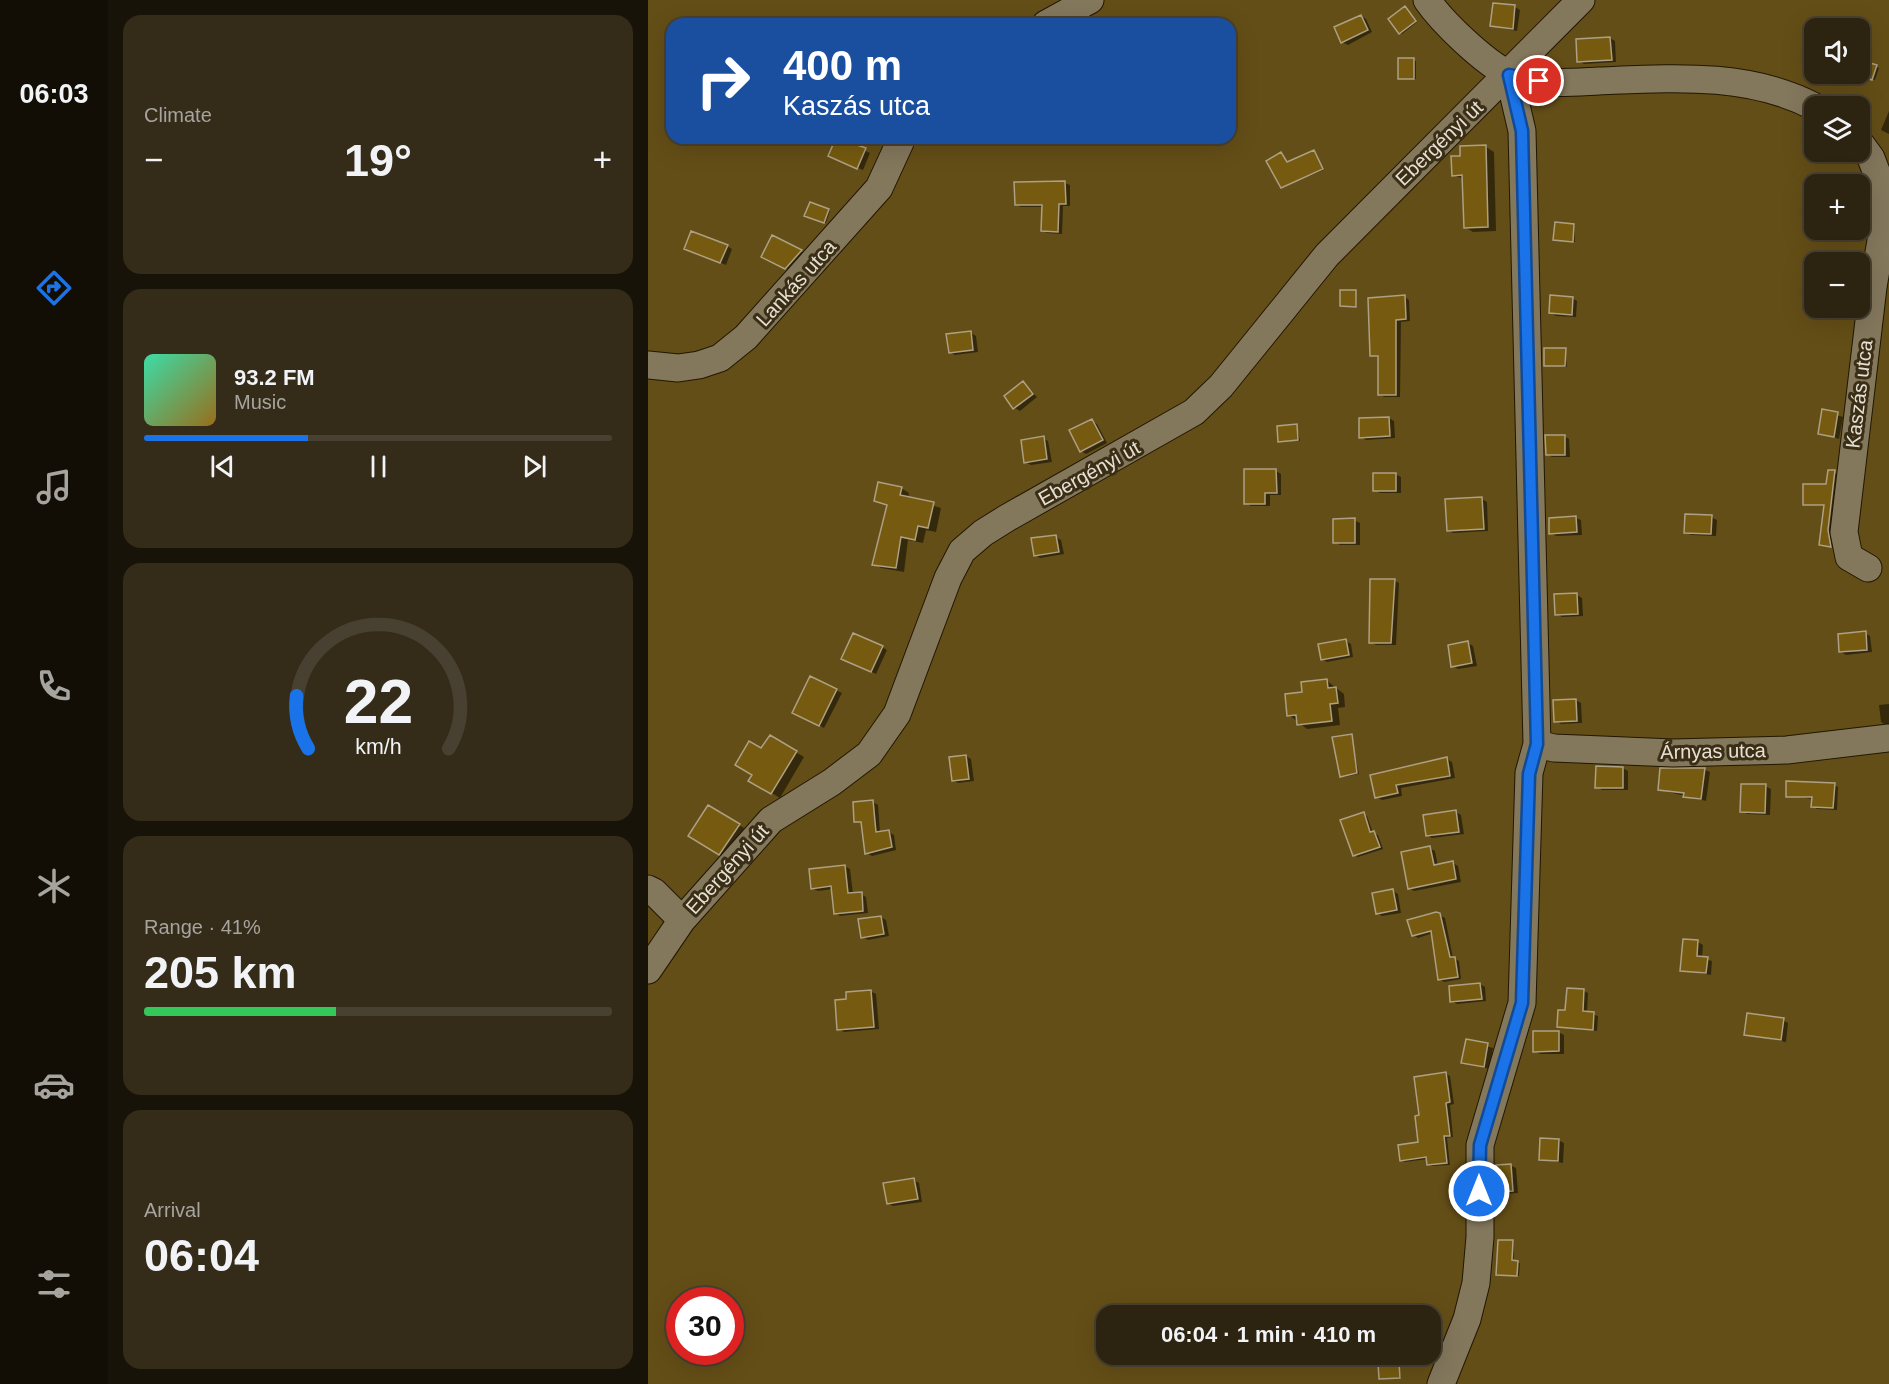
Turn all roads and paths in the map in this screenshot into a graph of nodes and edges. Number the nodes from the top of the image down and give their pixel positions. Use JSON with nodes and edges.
{"nodes":[{"id":1,"x":1090,"y":0,"type":"edge"},
{"id":2,"x":1427,"y":0,"type":"edge"},
{"id":3,"x":1581,"y":0,"type":"edge"},
{"id":4,"x":1057,"y":18,"type":"edge"},
{"id":5,"x":1509,"y":75,"type":"junction"},
{"id":6,"x":1804,"y":101,"type":"edge"},
{"id":7,"x":899,"y":144,"type":"edge"},
{"id":8,"x":1870,"y":157,"type":"edge"},
{"id":9,"x":648,"y":365,"type":"edge"},
{"id":10,"x":1868,"y":568,"type":"dead end"},
{"id":11,"x":1889,"y":738,"type":"edge"},
{"id":12,"x":1537,"y":744,"type":"junction"},
{"id":13,"x":648,"y":890,"type":"edge"},
{"id":14,"x":682,"y":921,"type":"junction"},
{"id":15,"x":648,"y":970,"type":"edge"},
{"id":16,"x":1442,"y":1384,"type":"edge"}],
"edges":[{"from":1,"to":4,"type":"street"},
{"from":2,"to":5,"type":"street"},
{"from":3,"to":5,"type":"street","name":"Ebergényi út"},
{"from":5,"to":6,"type":"street"},
{"from":5,"to":12,"type":"street"},
{"from":5,"to":14,"type":"street","name":"Ebergényi út"},
{"from":7,"to":9,"type":"street","name":"Lankás utca"},
{"from":8,"to":10,"type":"street","name":"Kaszás utca"},
{"from":11,"to":12,"type":"street","name":"Árnyas utca"},
{"from":12,"to":16,"type":"street"},
{"from":13,"to":14,"type":"street"},
{"from":14,"to":15,"type":"street","name":"Ebergényi út"}]}
